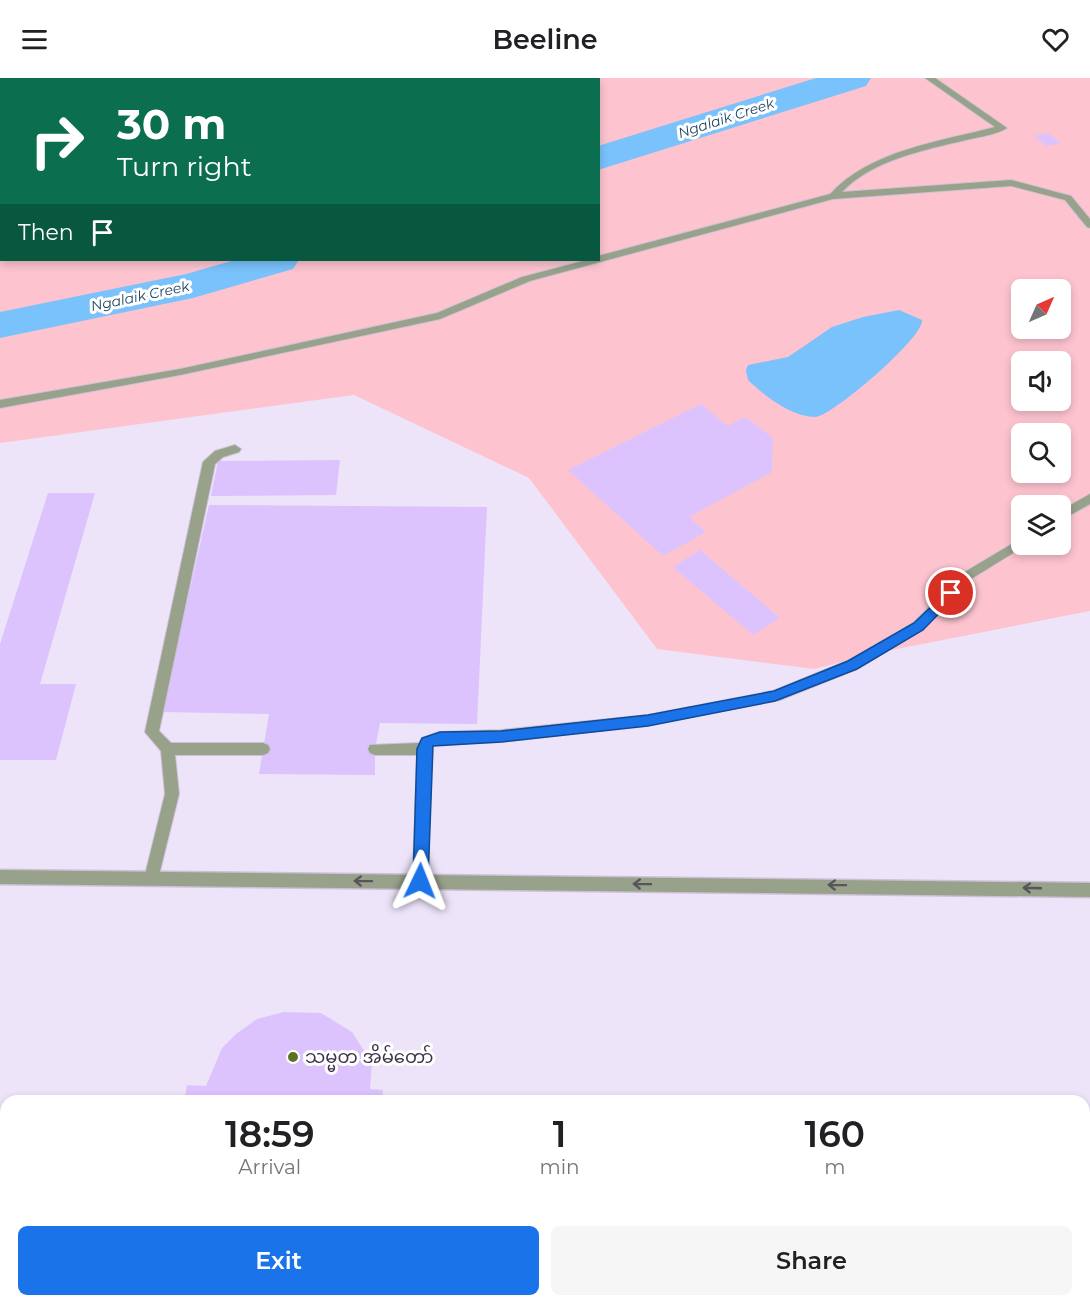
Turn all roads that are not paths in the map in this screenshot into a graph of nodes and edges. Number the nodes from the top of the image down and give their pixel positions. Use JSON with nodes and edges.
{"nodes":[{"id":1,"x":929,"y":78,"type":"edge"},
{"id":2,"x":833,"y":196,"type":"junction"},
{"id":3,"x":1090,"y":225,"type":"edge"},
{"id":4,"x":600,"y":259,"type":"edge"},
{"id":5,"x":593,"y":261,"type":"edge"},
{"id":6,"x":0,"y":404,"type":"edge"},
{"id":7,"x":235,"y":448,"type":"dead end"},
{"id":8,"x":1090,"y":498,"type":"edge"},
{"id":9,"x":1071,"y":510,"type":"edge"},
{"id":10,"x":1011,"y":549,"type":"edge"},
{"id":11,"x":263,"y":749,"type":"dead end"},
{"id":12,"x":375,"y":749,"type":"dead end"},
{"id":13,"x":424,"y":749,"type":"junction"},
{"id":14,"x":168,"y":750,"type":"junction"},
{"id":15,"x":0,"y":877,"type":"edge"},
{"id":16,"x":151,"y":879,"type":"junction"},
{"id":17,"x":420,"y":881,"type":"junction"},
{"id":18,"x":1090,"y":890,"type":"edge"}],
"edges":[{"from":1,"to":2,"type":"lane"},
{"from":2,"to":3,"type":"lane"},
{"from":2,"to":4,"type":"lane"},
{"from":5,"to":6,"type":"lane"},
{"from":7,"to":14,"type":"lane"},
{"from":8,"to":9,"type":"lane"},
{"from":10,"to":13,"type":"lane"},
{"from":11,"to":14,"type":"lane"},
{"from":12,"to":13,"type":"lane"},
{"from":13,"to":17,"type":"lane"},
{"from":14,"to":16,"type":"lane"},
{"from":15,"to":16,"type":"street"},
{"from":17,"to":16,"type":"street","one_way":true},
{"from":18,"to":17,"type":"street","one_way":true}]}
